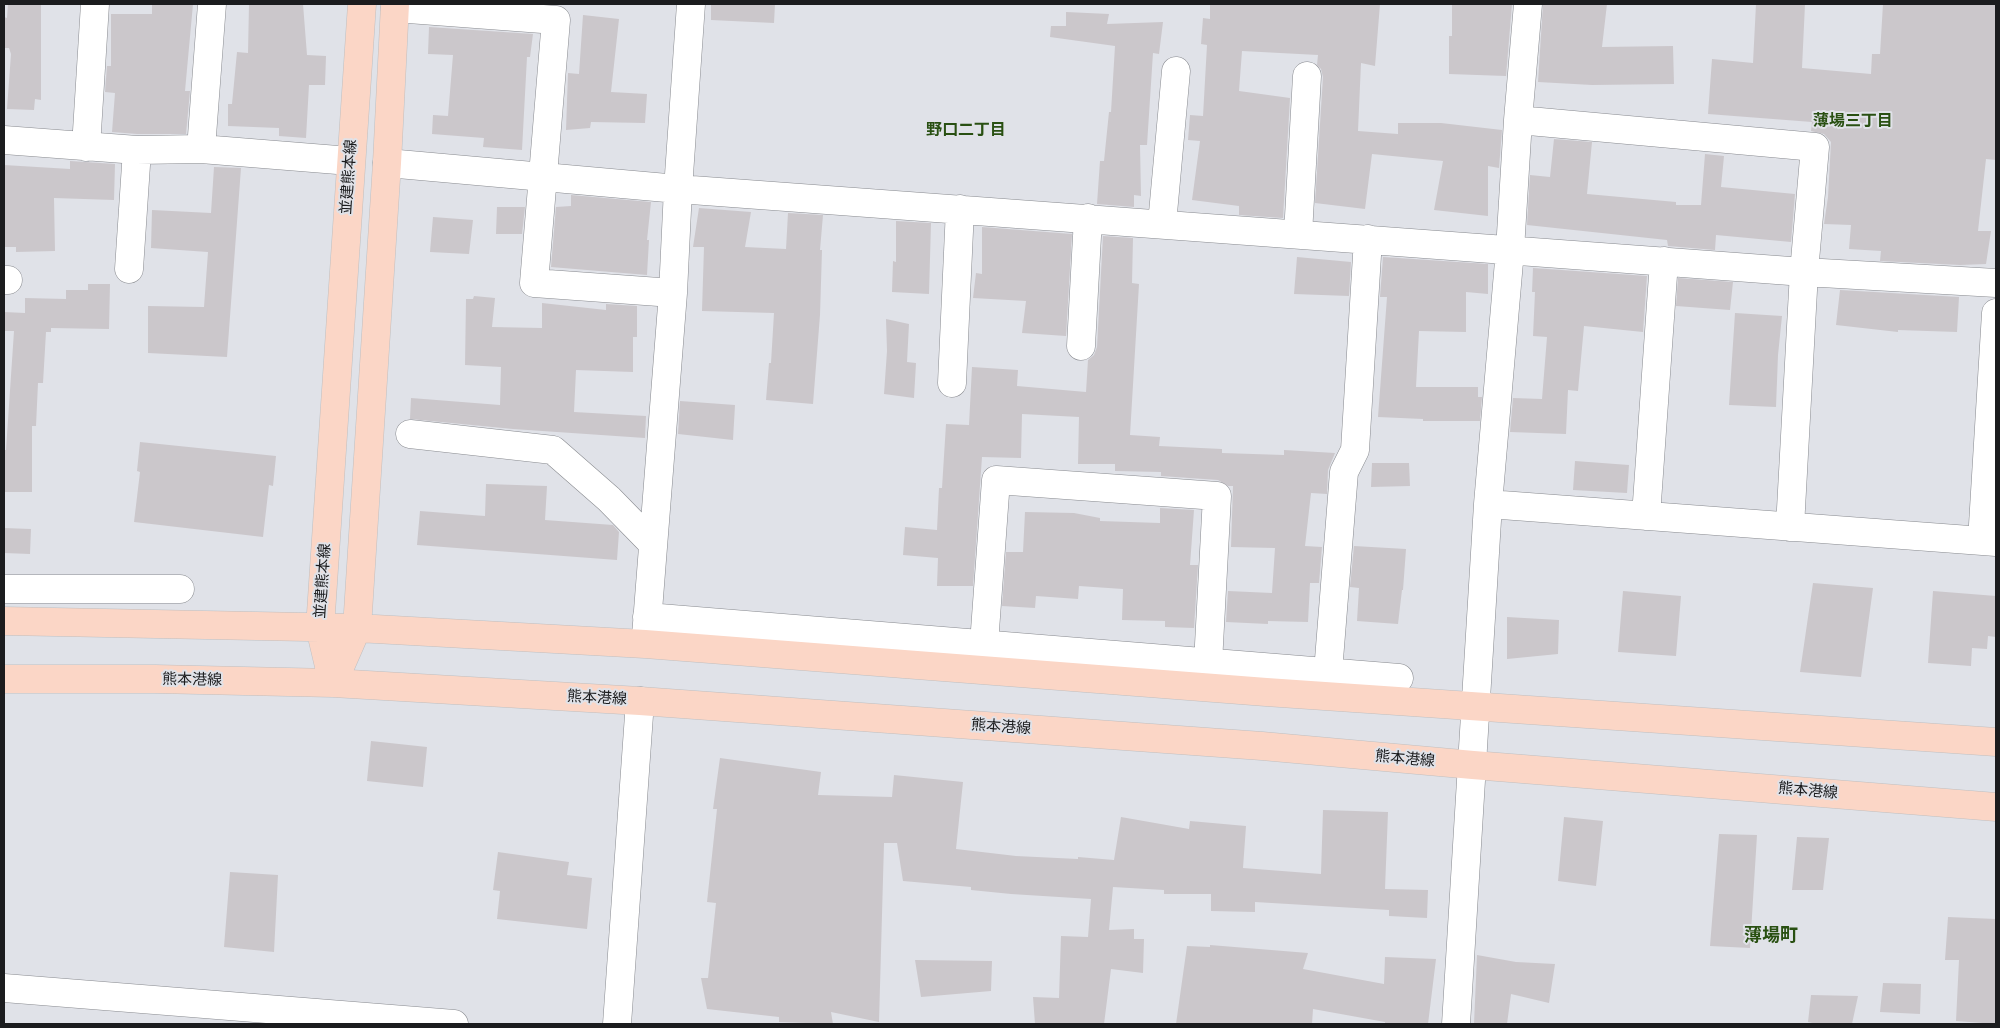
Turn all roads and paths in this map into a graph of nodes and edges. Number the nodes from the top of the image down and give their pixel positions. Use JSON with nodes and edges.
{"nodes":[{"id":1,"x":95,"y":4,"type":"edge"},
{"id":2,"x":212,"y":4,"type":"edge"},
{"id":3,"x":362,"y":4,"type":"edge"},
{"id":4,"x":691,"y":4,"type":"edge"},
{"id":5,"x":1528,"y":4,"type":"edge"},
{"id":6,"x":395,"y":6,"type":"edge"},
{"id":7,"x":1176,"y":71,"type":"dead end"},
{"id":8,"x":1307,"y":76,"type":"dead end"},
{"id":9,"x":1518,"y":120,"type":"junction"},
{"id":10,"x":4,"y":140,"type":"edge"},
{"id":11,"x":86,"y":147,"type":"junction"},
{"id":12,"x":201,"y":149,"type":"junction"},
{"id":13,"x":137,"y":150,"type":"junction"},
{"id":14,"x":350,"y":161,"type":"junction"},
{"id":15,"x":387,"y":163,"type":"junction"},
{"id":16,"x":544,"y":177,"type":"junction"},
{"id":17,"x":678,"y":189,"type":"junction"},
{"id":18,"x":960,"y":209,"type":"junction"},
{"id":19,"x":1088,"y":218,"type":"junction"},
{"id":20,"x":1162,"y":224,"type":"junction"},
{"id":21,"x":1298,"y":234,"type":"junction"},
{"id":22,"x":1368,"y":239,"type":"junction"},
{"id":23,"x":1510,"y":250,"type":"junction"},
{"id":24,"x":1664,"y":261,"type":"junction"},
{"id":25,"x":129,"y":269,"type":"dead end"},
{"id":26,"x":1804,"y":272,"type":"junction"},
{"id":27,"x":1996,"y":283,"type":"edge"},
{"id":28,"x":673,"y":293,"type":"junction"},
{"id":29,"x":1996,"y":314,"type":"edge"},
{"id":30,"x":1081,"y":346,"type":"dead end"},
{"id":31,"x":952,"y":382,"type":"dead end"},
{"id":32,"x":410,"y":434,"type":"dead end"},
{"id":33,"x":1488,"y":504,"type":"junction"},
{"id":34,"x":1646,"y":516,"type":"junction"},
{"id":35,"x":1790,"y":527,"type":"junction"},
{"id":36,"x":1989,"y":541,"type":"edge"},
{"id":37,"x":653,"y":544,"type":"junction"},
{"id":38,"x":4,"y":589,"type":"edge"},
{"id":39,"x":180,"y":589,"type":"dead end"},
{"id":40,"x":647,"y":617,"type":"junction"},
{"id":41,"x":4,"y":621,"type":"edge"},
{"id":42,"x":320,"y":628,"type":"junction"},
{"id":43,"x":357,"y":628,"type":"junction"},
{"id":44,"x":645,"y":644,"type":"junction"},
{"id":45,"x":984,"y":644,"type":"junction"},
{"id":46,"x":1208,"y":662,"type":"junction"},
{"id":47,"x":1328,"y":672,"type":"junction"},
{"id":48,"x":1399,"y":678,"type":"dead end"},
{"id":49,"x":4,"y":679,"type":"edge"},
{"id":50,"x":333,"y":683,"type":"junction"},
{"id":51,"x":640,"y":701,"type":"junction"},
{"id":52,"x":1476,"y":705,"type":"junction"},
{"id":53,"x":1996,"y":742,"type":"edge"},
{"id":54,"x":1473,"y":765,"type":"junction"},
{"id":55,"x":1996,"y":808,"type":"edge"},
{"id":56,"x":4,"y":988,"type":"edge"},
{"id":57,"x":454,"y":1024,"type":"edge"},
{"id":58,"x":617,"y":1024,"type":"edge"},
{"id":59,"x":1456,"y":1024,"type":"edge"}],
"edges":[{"from":1,"to":11,"type":"street"},
{"from":2,"to":12,"type":"street"},
{"from":3,"to":14,"type":"main road","name":"並建熊本線"},
{"from":4,"to":17,"type":"street"},
{"from":5,"to":9,"type":"street"},
{"from":6,"to":15,"type":"main road"},
{"from":6,"to":16,"type":"street"},
{"from":7,"to":20,"type":"street"},
{"from":8,"to":21,"type":"street"},
{"from":9,"to":23,"type":"street"},
{"from":9,"to":26,"type":"street"},
{"from":10,"to":11,"type":"street"},
{"from":11,"to":13,"type":"street"},
{"from":12,"to":13,"type":"street"},
{"from":12,"to":14,"type":"street"},
{"from":13,"to":25,"type":"street"},
{"from":14,"to":42,"type":"main road","name":"並建熊本線"},
{"from":15,"to":16,"type":"street"},
{"from":15,"to":43,"type":"main road"},
{"from":16,"to":17,"type":"street"},
{"from":16,"to":28,"type":"street"},
{"from":17,"to":18,"type":"street"},
{"from":17,"to":28,"type":"street"},
{"from":18,"to":19,"type":"street"},
{"from":18,"to":31,"type":"street"},
{"from":19,"to":20,"type":"street"},
{"from":19,"to":30,"type":"street"},
{"from":20,"to":21,"type":"street"},
{"from":21,"to":22,"type":"street"},
{"from":22,"to":23,"type":"street"},
{"from":22,"to":47,"type":"street"},
{"from":23,"to":24,"type":"street"},
{"from":23,"to":33,"type":"street"},
{"from":24,"to":26,"type":"street"},
{"from":24,"to":34,"type":"street"},
{"from":26,"to":27,"type":"street"},
{"from":26,"to":35,"type":"street"},
{"from":28,"to":37,"type":"street"},
{"from":29,"to":36,"type":"street"},
{"from":32,"to":37,"type":"street"},
{"from":33,"to":34,"type":"street"},
{"from":33,"to":52,"type":"street"},
{"from":34,"to":35,"type":"street"},
{"from":35,"to":36,"type":"street"},
{"from":37,"to":40,"type":"street"},
{"from":38,"to":39,"type":"street"},
{"from":40,"to":44,"type":"street"},
{"from":40,"to":45,"type":"street"},
{"from":41,"to":42,"type":"main road"},
{"from":42,"to":43,"type":"main road"},
{"from":42,"to":50,"type":"main road","name":"並建熊本線"},
{"from":43,"to":44,"type":"main road"},
{"from":43,"to":50,"type":"main road"},
{"from":44,"to":52,"type":"main road"},
{"from":45,"to":46,"type":"street"},
{"from":45,"to":46,"type":"street"},
{"from":46,"to":47,"type":"street"},
{"from":47,"to":48,"type":"street"},
{"from":49,"to":50,"type":"main road","name":"熊本港線"},
{"from":50,"to":51,"type":"main road","name":"熊本港線"},
{"from":51,"to":54,"type":"main road","name":"熊本港線"},
{"from":51,"to":58,"type":"street"},
{"from":52,"to":53,"type":"main road"},
{"from":52,"to":54,"type":"street"},
{"from":54,"to":55,"type":"main road","name":"熊本港線"},
{"from":54,"to":59,"type":"street"},
{"from":56,"to":57,"type":"street"}]}
